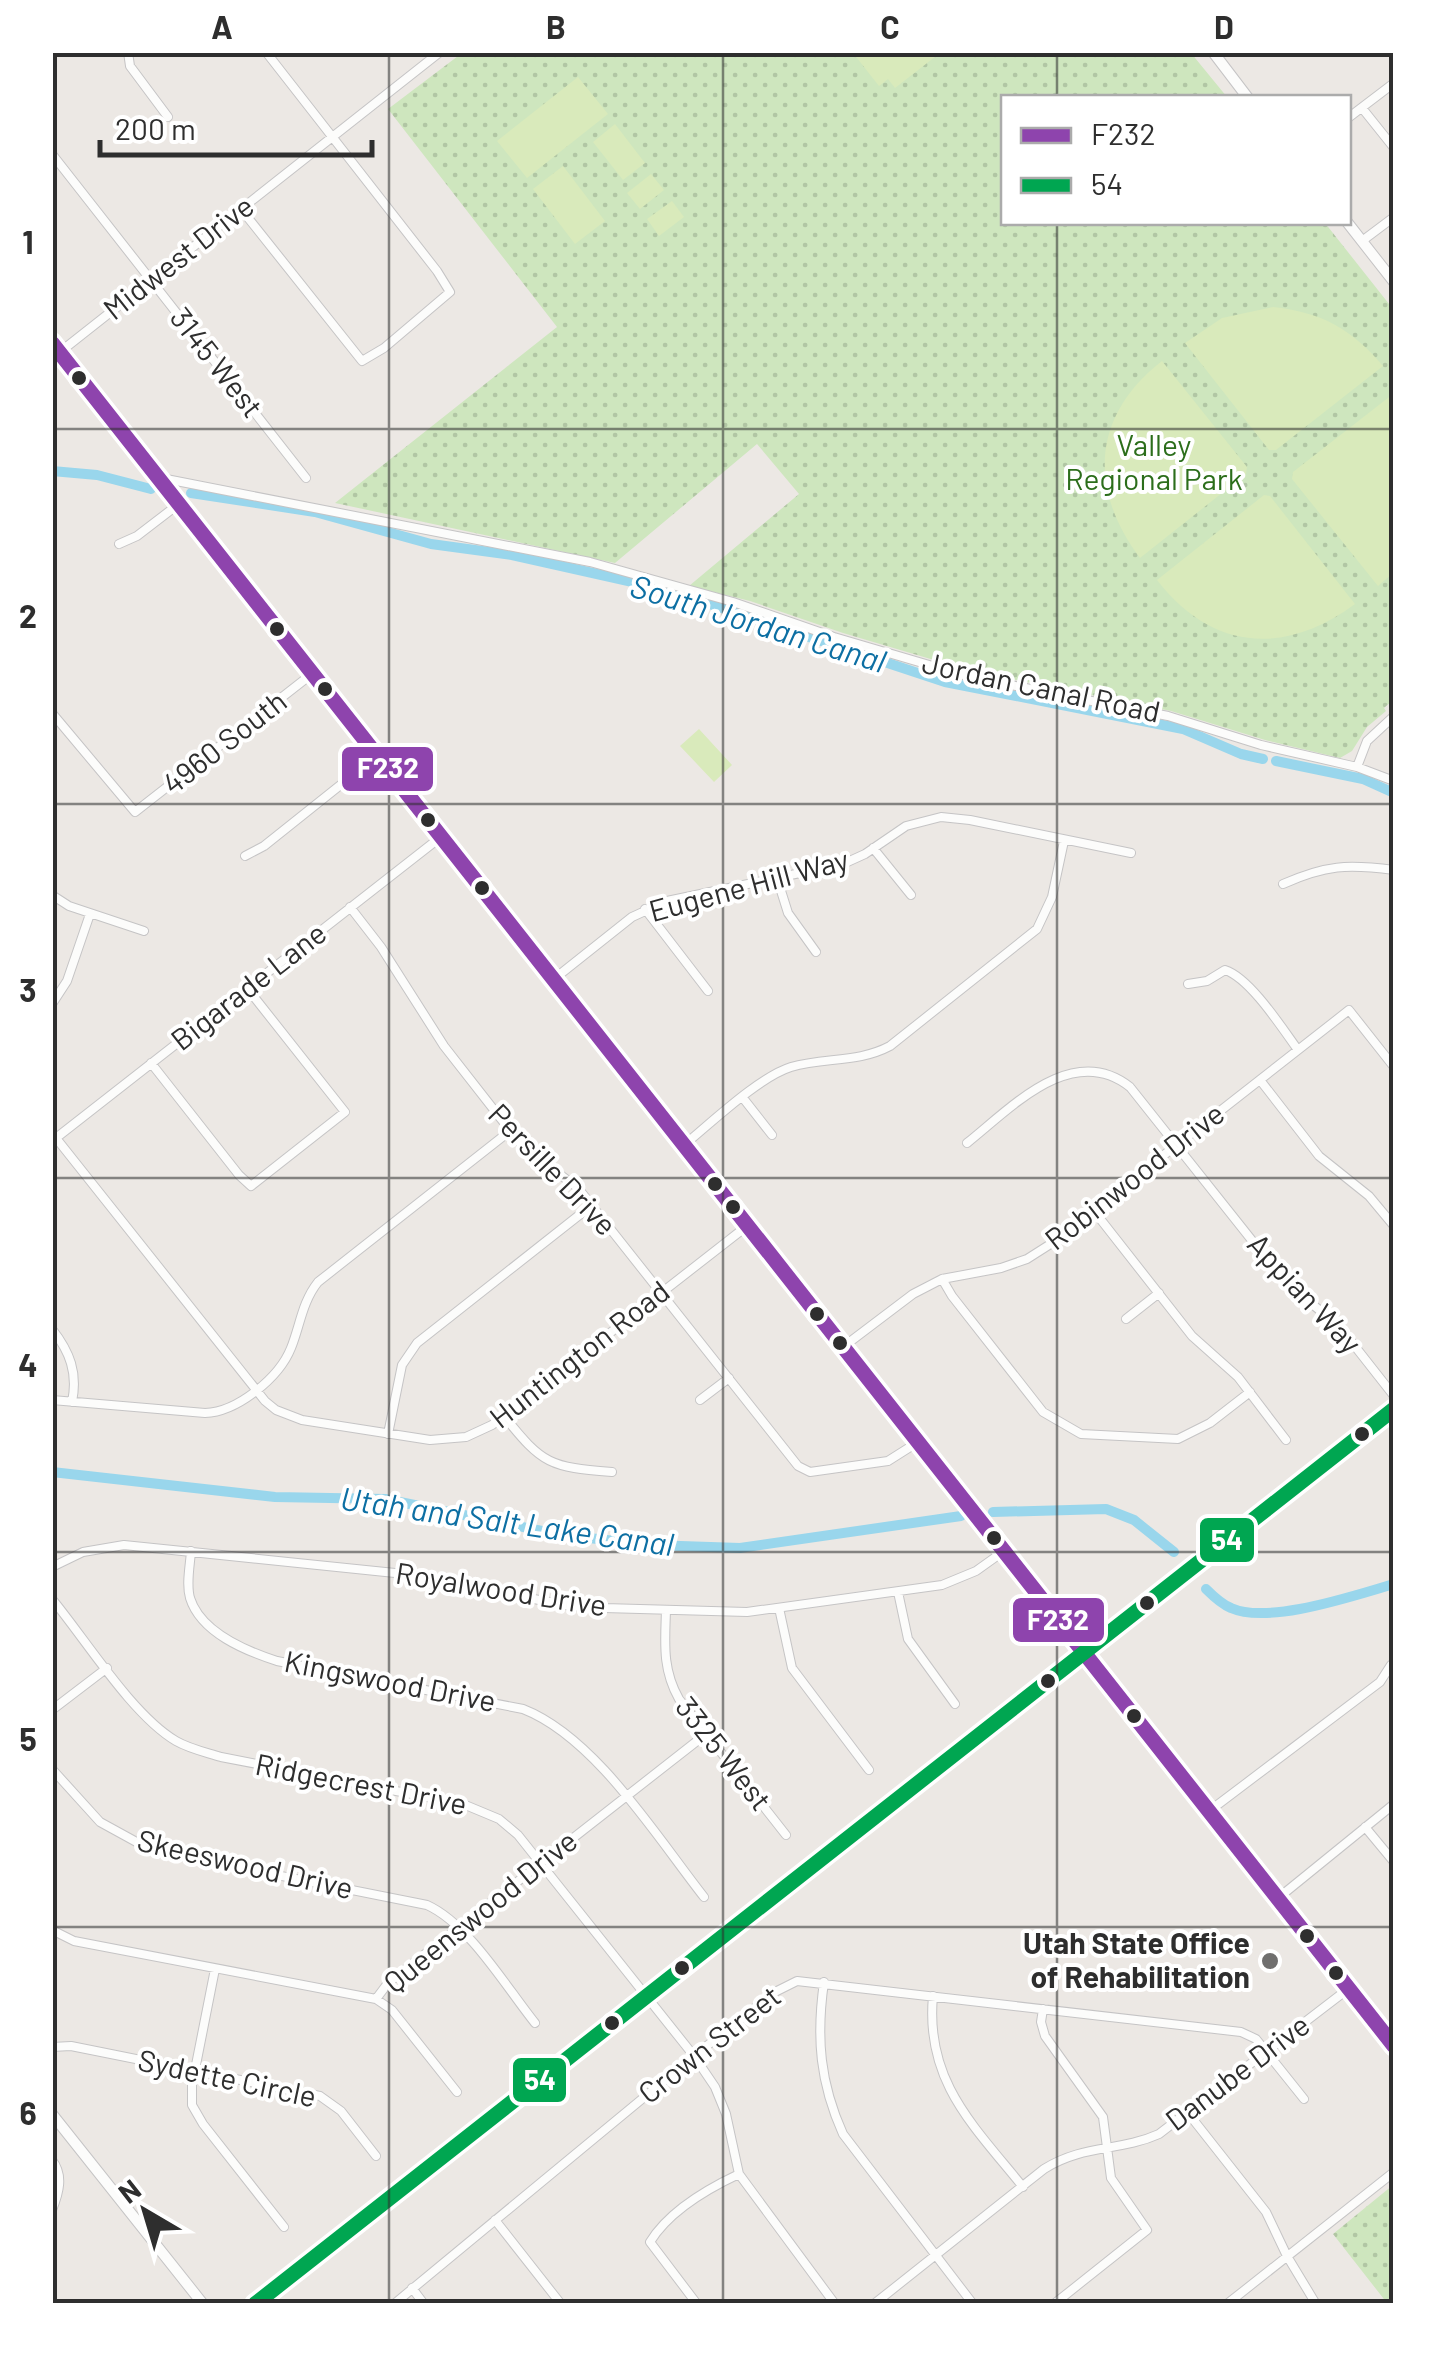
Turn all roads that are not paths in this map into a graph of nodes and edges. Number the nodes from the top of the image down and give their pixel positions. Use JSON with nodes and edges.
{"nodes":[{"id":1,"x":128,"y":52,"type":"edge"},
{"id":2,"x":266,"y":52,"type":"edge"},
{"id":3,"x":1212,"y":52,"type":"edge"},
{"id":4,"x":440,"y":53,"type":"edge"},
{"id":5,"x":1394,"y":83,"type":"edge"},
{"id":6,"x":1246,"y":95,"type":"edge"},
{"id":7,"x":1362,"y":108,"type":"junction"},
{"id":8,"x":1351,"y":116,"type":"edge"},
{"id":9,"x":168,"y":117,"type":"dead end"},
{"id":10,"x":332,"y":138,"type":"junction"},
{"id":11,"x":1394,"y":148,"type":"edge"},
{"id":12,"x":52,"y":154,"type":"edge"},
{"id":13,"x":241,"y":210,"type":"junction"},
{"id":14,"x":1394,"y":217,"type":"edge"},
{"id":15,"x":1349,"y":225,"type":"edge"},
{"id":16,"x":1362,"y":241,"type":"junction"},
{"id":17,"x":151,"y":280,"type":"junction"},
{"id":18,"x":1394,"y":282,"type":"edge"},
{"id":19,"x":52,"y":342,"type":"edge"},
{"id":20,"x":60,"y":352,"type":"junction"},
{"id":21,"x":161,"y":478,"type":"junction"},
{"id":22,"x":306,"y":478,"type":"dead end"},
{"id":23,"x":180,"y":503,"type":"junction"},
{"id":24,"x":119,"y":544,"type":"dead end"},
{"id":25,"x":314,"y":673,"type":"junction"},
{"id":26,"x":52,"y":713,"type":"edge"},
{"id":27,"x":1394,"y":716,"type":"edge"},
{"id":28,"x":378,"y":755,"type":"junction"},
{"id":29,"x":1357,"y":767,"type":"junction"},
{"id":30,"x":1394,"y":782,"type":"edge"},
{"id":31,"x":442,"y":836,"type":"junction"},
{"id":32,"x":1064,"y":840,"type":"junction"},
{"id":33,"x":873,"y":848,"type":"junction"},
{"id":34,"x":1131,"y":854,"type":"dead end"},
{"id":35,"x":246,"y":856,"type":"dead end"},
{"id":36,"x":1394,"y":870,"type":"edge"},
{"id":37,"x":777,"y":878,"type":"junction"},
{"id":38,"x":1283,"y":884,"type":"dead end"},
{"id":39,"x":52,"y":895,"type":"edge"},
{"id":40,"x":911,"y":895,"type":"dead end"},
{"id":41,"x":350,"y":907,"type":"junction"},
{"id":42,"x":645,"y":909,"type":"junction"},
{"id":43,"x":90,"y":914,"type":"junction"},
{"id":44,"x":144,"y":931,"type":"dead end"},
{"id":45,"x":816,"y":952,"type":"dead end"},
{"id":46,"x":554,"y":979,"type":"junction"},
{"id":47,"x":1188,"y":984,"type":"dead end"},
{"id":48,"x":247,"y":988,"type":"junction"},
{"id":49,"x":708,"y":991,"type":"dead end"},
{"id":50,"x":52,"y":1004,"type":"edge"},
{"id":51,"x":1298,"y":1050,"type":"junction"},
{"id":52,"x":1391,"y":1060,"type":"edge"},
{"id":53,"x":151,"y":1063,"type":"junction"},
{"id":54,"x":1260,"y":1080,"type":"junction"},
{"id":55,"x":743,"y":1098,"type":"junction"},
{"id":56,"x":510,"y":1131,"type":"junction"},
{"id":57,"x":772,"y":1135,"type":"dead end"},
{"id":58,"x":54,"y":1136,"type":"edge"},
{"id":59,"x":966,"y":1143,"type":"dead end"},
{"id":60,"x":684,"y":1144,"type":"junction"},
{"id":61,"x":1177,"y":1146,"type":"junction"},
{"id":62,"x":592,"y":1205,"type":"junction"},
{"id":63,"x":1094,"y":1211,"type":"junction"},
{"id":64,"x":748,"y":1226,"type":"junction"},
{"id":65,"x":1394,"y":1226,"type":"edge"},
{"id":66,"x":942,"y":1279,"type":"junction"},
{"id":67,"x":660,"y":1293,"type":"junction"},
{"id":68,"x":1159,"y":1293,"type":"junction"},
{"id":69,"x":1126,"y":1318,"type":"dead end"},
{"id":70,"x":52,"y":1329,"type":"edge"},
{"id":71,"x":843,"y":1347,"type":"junction"},
{"id":72,"x":728,"y":1378,"type":"junction"},
{"id":73,"x":254,"y":1389,"type":"junction"},
{"id":74,"x":1250,"y":1392,"type":"junction"},
{"id":75,"x":1394,"y":1396,"type":"edge"},
{"id":76,"x":52,"y":1400,"type":"edge"},
{"id":77,"x":700,"y":1400,"type":"dead end"},
{"id":78,"x":72,"y":1402,"type":"junction"},
{"id":79,"x":1394,"y":1409,"type":"edge"},
{"id":80,"x":504,"y":1416,"type":"junction"},
{"id":81,"x":388,"y":1434,"type":"junction"},
{"id":82,"x":1286,"y":1440,"type":"dead end"},
{"id":83,"x":918,"y":1442,"type":"junction"},
{"id":84,"x":612,"y":1472,"type":"dead end"},
{"id":85,"x":191,"y":1551,"type":"junction"},
{"id":86,"x":1004,"y":1551,"type":"junction"},
{"id":87,"x":52,"y":1566,"type":"edge"},
{"id":88,"x":898,"y":1592,"type":"junction"},
{"id":89,"x":52,"y":1599,"type":"edge"},
{"id":90,"x":779,"y":1608,"type":"junction"},
{"id":91,"x":666,"y":1610,"type":"junction"},
{"id":92,"x":1084,"y":1651,"type":"junction"},
{"id":93,"x":1390,"y":1665,"type":"dead end"},
{"id":94,"x":107,"y":1668,"type":"junction"},
{"id":95,"x":955,"y":1704,"type":"dead end"},
{"id":96,"x":52,"y":1710,"type":"edge"},
{"id":97,"x":706,"y":1734,"type":"junction"},
{"id":98,"x":52,"y":1769,"type":"edge"},
{"id":99,"x":869,"y":1770,"type":"dead end"},
{"id":100,"x":624,"y":1796,"type":"junction"},
{"id":101,"x":1394,"y":1804,"type":"edge"},
{"id":102,"x":1208,"y":1812,"type":"junction"},
{"id":103,"x":1365,"y":1827,"type":"junction"},
{"id":104,"x":786,"y":1834,"type":"dead end"},
{"id":105,"x":541,"y":1861,"type":"junction"},
{"id":106,"x":1394,"y":1862,"type":"edge"},
{"id":107,"x":704,"y":1897,"type":"dead end"},
{"id":108,"x":1276,"y":1898,"type":"junction"},
{"id":109,"x":459,"y":1927,"type":"junction"},
{"id":110,"x":52,"y":1930,"type":"edge"},
{"id":111,"x":215,"y":1969,"type":"junction"},
{"id":112,"x":824,"y":1982,"type":"junction"},
{"id":113,"x":1348,"y":1989,"type":"junction"},
{"id":114,"x":646,"y":1995,"type":"junction"},
{"id":115,"x":932,"y":1996,"type":"junction"},
{"id":116,"x":376,"y":1999,"type":"junction"},
{"id":117,"x":1043,"y":2008,"type":"junction"},
{"id":118,"x":535,"y":2023,"type":"dead end"},
{"id":119,"x":52,"y":2047,"type":"edge"},
{"id":120,"x":1394,"y":2047,"type":"edge"},
{"id":121,"x":1266,"y":2052,"type":"junction"},
{"id":122,"x":694,"y":2056,"type":"junction"},
{"id":123,"x":194,"y":2070,"type":"junction"},
{"id":124,"x":457,"y":2092,"type":"dead end"},
{"id":125,"x":1304,"y":2099,"type":"dead end"},
{"id":126,"x":1188,"y":2113,"type":"junction"},
{"id":127,"x":52,"y":2114,"type":"edge"},
{"id":128,"x":1106,"y":2146,"type":"junction"},
{"id":129,"x":376,"y":2156,"type":"dead end"},
{"id":130,"x":52,"y":2160,"type":"edge"},
{"id":131,"x":1394,"y":2172,"type":"edge"},
{"id":132,"x":739,"y":2174,"type":"junction"},
{"id":133,"x":1022,"y":2187,"type":"junction"},
{"id":134,"x":52,"y":2210,"type":"edge"},
{"id":135,"x":495,"y":2220,"type":"junction"},
{"id":136,"x":284,"y":2227,"type":"dead end"},
{"id":137,"x":936,"y":2256,"type":"junction"},
{"id":138,"x":1286,"y":2256,"type":"junction"},
{"id":139,"x":412,"y":2288,"type":"junction"},
{"id":140,"x":202,"y":2304,"type":"edge"},
{"id":141,"x":254,"y":2304,"type":"edge"},
{"id":142,"x":394,"y":2304,"type":"edge"},
{"id":143,"x":424,"y":2304,"type":"edge"},
{"id":144,"x":561,"y":2304,"type":"edge"},
{"id":145,"x":697,"y":2304,"type":"edge"},
{"id":146,"x":835,"y":2304,"type":"edge"},
{"id":147,"x":874,"y":2304,"type":"edge"},
{"id":148,"x":973,"y":2304,"type":"edge"},
{"id":149,"x":1054,"y":2304,"type":"edge"},
{"id":150,"x":1227,"y":2304,"type":"edge"},
{"id":151,"x":1316,"y":2304,"type":"edge"}],
"edges":[{"from":1,"to":9,"type":"street"},
{"from":2,"to":10,"type":"street"},
{"from":3,"to":6,"type":"street"},
{"from":4,"to":10,"type":"street","name":"Midwest Drive"},
{"from":5,"to":7,"type":"street"},
{"from":7,"to":8,"type":"street"},
{"from":7,"to":11,"type":"street"},
{"from":10,"to":13,"type":"street","name":"Midwest Drive"},
{"from":10,"to":13,"type":"street"},
{"from":12,"to":17,"type":"street","name":"3145 West"},
{"from":13,"to":17,"type":"street","name":"Midwest Drive"},
{"from":14,"to":16,"type":"street"},
{"from":15,"to":16,"type":"street"},
{"from":16,"to":18,"type":"street"},
{"from":17,"to":20,"type":"street","name":"Midwest Drive"},
{"from":17,"to":22,"type":"street","name":"3145 West"},
{"from":19,"to":20,"type":"street"},
{"from":20,"to":21,"type":"street"},
{"from":21,"to":23,"type":"street"},
{"from":21,"to":29,"type":"street","name":"Jordan Canal Road"},
{"from":23,"to":24,"type":"street"},
{"from":23,"to":25,"type":"street"},
{"from":25,"to":26,"type":"street","name":"4960 South"},
{"from":25,"to":28,"type":"street"},
{"from":27,"to":29,"type":"street"},
{"from":28,"to":31,"type":"street"},
{"from":28,"to":35,"type":"street"},
{"from":29,"to":30,"type":"street","name":"Jordan Canal Road"},
{"from":31,"to":41,"type":"street","name":"Bigarade Lane"},
{"from":31,"to":46,"type":"street"},
{"from":32,"to":33,"type":"street","name":"Eugene Hill Way"},
{"from":32,"to":34,"type":"street","name":"Eugene Hill Way"},
{"from":32,"to":55,"type":"street"},
{"from":33,"to":37,"type":"street","name":"Eugene Hill Way"},
{"from":33,"to":40,"type":"street"},
{"from":36,"to":38,"type":"street"},
{"from":37,"to":42,"type":"street","name":"Eugene Hill Way"},
{"from":37,"to":45,"type":"street"},
{"from":39,"to":43,"type":"street"},
{"from":41,"to":48,"type":"street","name":"Bigarade Lane"},
{"from":41,"to":56,"type":"street","name":"Persille Drive"},
{"from":42,"to":46,"type":"street","name":"Eugene Hill Way"},
{"from":42,"to":49,"type":"street"},
{"from":43,"to":44,"type":"street"},
{"from":43,"to":50,"type":"street"},
{"from":46,"to":60,"type":"street"},
{"from":47,"to":51,"type":"street"},
{"from":48,"to":53,"type":"street","name":"Bigarade Lane"},
{"from":48,"to":53,"type":"street"},
{"from":51,"to":52,"type":"street","name":"Robinwood Drive"},
{"from":51,"to":54,"type":"street","name":"Robinwood Drive"},
{"from":53,"to":58,"type":"street","name":"Bigarade Lane"},
{"from":54,"to":61,"type":"street","name":"Robinwood Drive"},
{"from":54,"to":65,"type":"street"},
{"from":55,"to":57,"type":"street"},
{"from":55,"to":60,"type":"street"},
{"from":56,"to":62,"type":"street","name":"Persille Drive"},
{"from":56,"to":73,"type":"street"},
{"from":58,"to":73,"type":"street","name":"Huntington Road"},
{"from":59,"to":61,"type":"street","name":"Appian Way"},
{"from":60,"to":64,"type":"street"},
{"from":61,"to":63,"type":"street","name":"Robinwood Drive"},
{"from":61,"to":75,"type":"street","name":"Appian Way"},
{"from":62,"to":67,"type":"street","name":"Persille Drive"},
{"from":62,"to":81,"type":"street"},
{"from":63,"to":66,"type":"street","name":"Robinwood Drive"},
{"from":63,"to":68,"type":"street"},
{"from":64,"to":67,"type":"street","name":"Huntington Road"},
{"from":64,"to":71,"type":"street"},
{"from":66,"to":71,"type":"street","name":"Robinwood Drive"},
{"from":66,"to":74,"type":"street"},
{"from":67,"to":72,"type":"street","name":"Persille Drive"},
{"from":67,"to":80,"type":"street","name":"Huntington Road"},
{"from":68,"to":69,"type":"street"},
{"from":68,"to":74,"type":"street"},
{"from":70,"to":78,"type":"street"},
{"from":71,"to":83,"type":"street"},
{"from":72,"to":77,"type":"street"},
{"from":72,"to":83,"type":"street","name":"Persille Drive"},
{"from":73,"to":78,"type":"street"},
{"from":73,"to":81,"type":"street","name":"Huntington Road"},
{"from":74,"to":82,"type":"street"},
{"from":76,"to":78,"type":"street"},
{"from":79,"to":92,"type":"main road"},
{"from":80,"to":81,"type":"street","name":"Huntington Road"},
{"from":80,"to":84,"type":"street"},
{"from":83,"to":86,"type":"street"},
{"from":85,"to":87,"type":"street","name":"Royalwood Drive"},
{"from":85,"to":91,"type":"street","name":"Royalwood Drive"},
{"from":85,"to":100,"type":"street","name":"Kingswood Drive"},
{"from":86,"to":88,"type":"street","name":"Royalwood Drive"},
{"from":86,"to":92,"type":"street"},
{"from":88,"to":90,"type":"street","name":"Royalwood Drive"},
{"from":88,"to":95,"type":"street"},
{"from":89,"to":94,"type":"street","name":"Ridgecrest Drive"},
{"from":90,"to":91,"type":"street","name":"Royalwood Drive"},
{"from":90,"to":99,"type":"street"},
{"from":91,"to":97,"type":"street","name":"3325 West"},
{"from":92,"to":102,"type":"street"},
{"from":92,"to":114,"type":"main road"},
{"from":93,"to":102,"type":"street"},
{"from":94,"to":96,"type":"street"},
{"from":94,"to":105,"type":"street","name":"Ridgecrest Drive"},
{"from":97,"to":100,"type":"street","name":"Queenswood Drive"},
{"from":97,"to":104,"type":"street","name":"3325 West"},
{"from":98,"to":109,"type":"street","name":"Skeeswood Drive"},
{"from":100,"to":105,"type":"street","name":"Queenswood Drive"},
{"from":100,"to":107,"type":"street","name":"Kingswood Drive"},
{"from":101,"to":103,"type":"street"},
{"from":102,"to":108,"type":"street"},
{"from":103,"to":106,"type":"street"},
{"from":103,"to":108,"type":"street"},
{"from":105,"to":109,"type":"street","name":"Queenswood Drive"},
{"from":105,"to":114,"type":"street","name":"Ridgecrest Drive"},
{"from":108,"to":113,"type":"street"},
{"from":109,"to":116,"type":"street","name":"Queenswood Drive"},
{"from":109,"to":118,"type":"street"},
{"from":110,"to":111,"type":"street","name":"Queenswood Drive"},
{"from":111,"to":116,"type":"street","name":"Queenswood Drive"},
{"from":111,"to":123,"type":"street"},
{"from":112,"to":115,"type":"street","name":"Crown Street"},
{"from":112,"to":122,"type":"street","name":"Crown Street"},
{"from":112,"to":137,"type":"street"},
{"from":113,"to":120,"type":"street"},
{"from":113,"to":121,"type":"street","name":"Danube Drive"},
{"from":114,"to":122,"type":"street","name":"Ridgecrest Drive"},
{"from":114,"to":141,"type":"main road"},
{"from":115,"to":117,"type":"street","name":"Crown Street"},
{"from":115,"to":133,"type":"street"},
{"from":116,"to":124,"type":"street"},
{"from":117,"to":121,"type":"street","name":"Crown Street"},
{"from":117,"to":128,"type":"street"},
{"from":119,"to":123,"type":"street","name":"Sydette Circle"},
{"from":121,"to":125,"type":"street"},
{"from":121,"to":126,"type":"street","name":"Danube Drive"},
{"from":122,"to":132,"type":"street","name":"Ridgecrest Drive"},
{"from":122,"to":135,"type":"street","name":"Crown Street"},
{"from":123,"to":129,"type":"street","name":"Sydette Circle"},
{"from":123,"to":136,"type":"street"},
{"from":126,"to":128,"type":"street","name":"Danube Drive"},
{"from":126,"to":138,"type":"street"},
{"from":127,"to":140,"type":"street"},
{"from":128,"to":133,"type":"street","name":"Danube Drive"},
{"from":128,"to":149,"type":"street"},
{"from":130,"to":134,"type":"street"},
{"from":131,"to":138,"type":"street"},
{"from":132,"to":145,"type":"street"},
{"from":132,"to":146,"type":"street","name":"Ridgecrest Drive"},
{"from":133,"to":137,"type":"street","name":"Danube Drive"},
{"from":135,"to":139,"type":"street","name":"Crown Street"},
{"from":135,"to":144,"type":"street"},
{"from":137,"to":147,"type":"street","name":"Danube Drive"},
{"from":137,"to":148,"type":"street"},
{"from":138,"to":150,"type":"street"},
{"from":138,"to":151,"type":"street"},
{"from":139,"to":142,"type":"street","name":"Crown Street"},
{"from":139,"to":143,"type":"street"}]}
